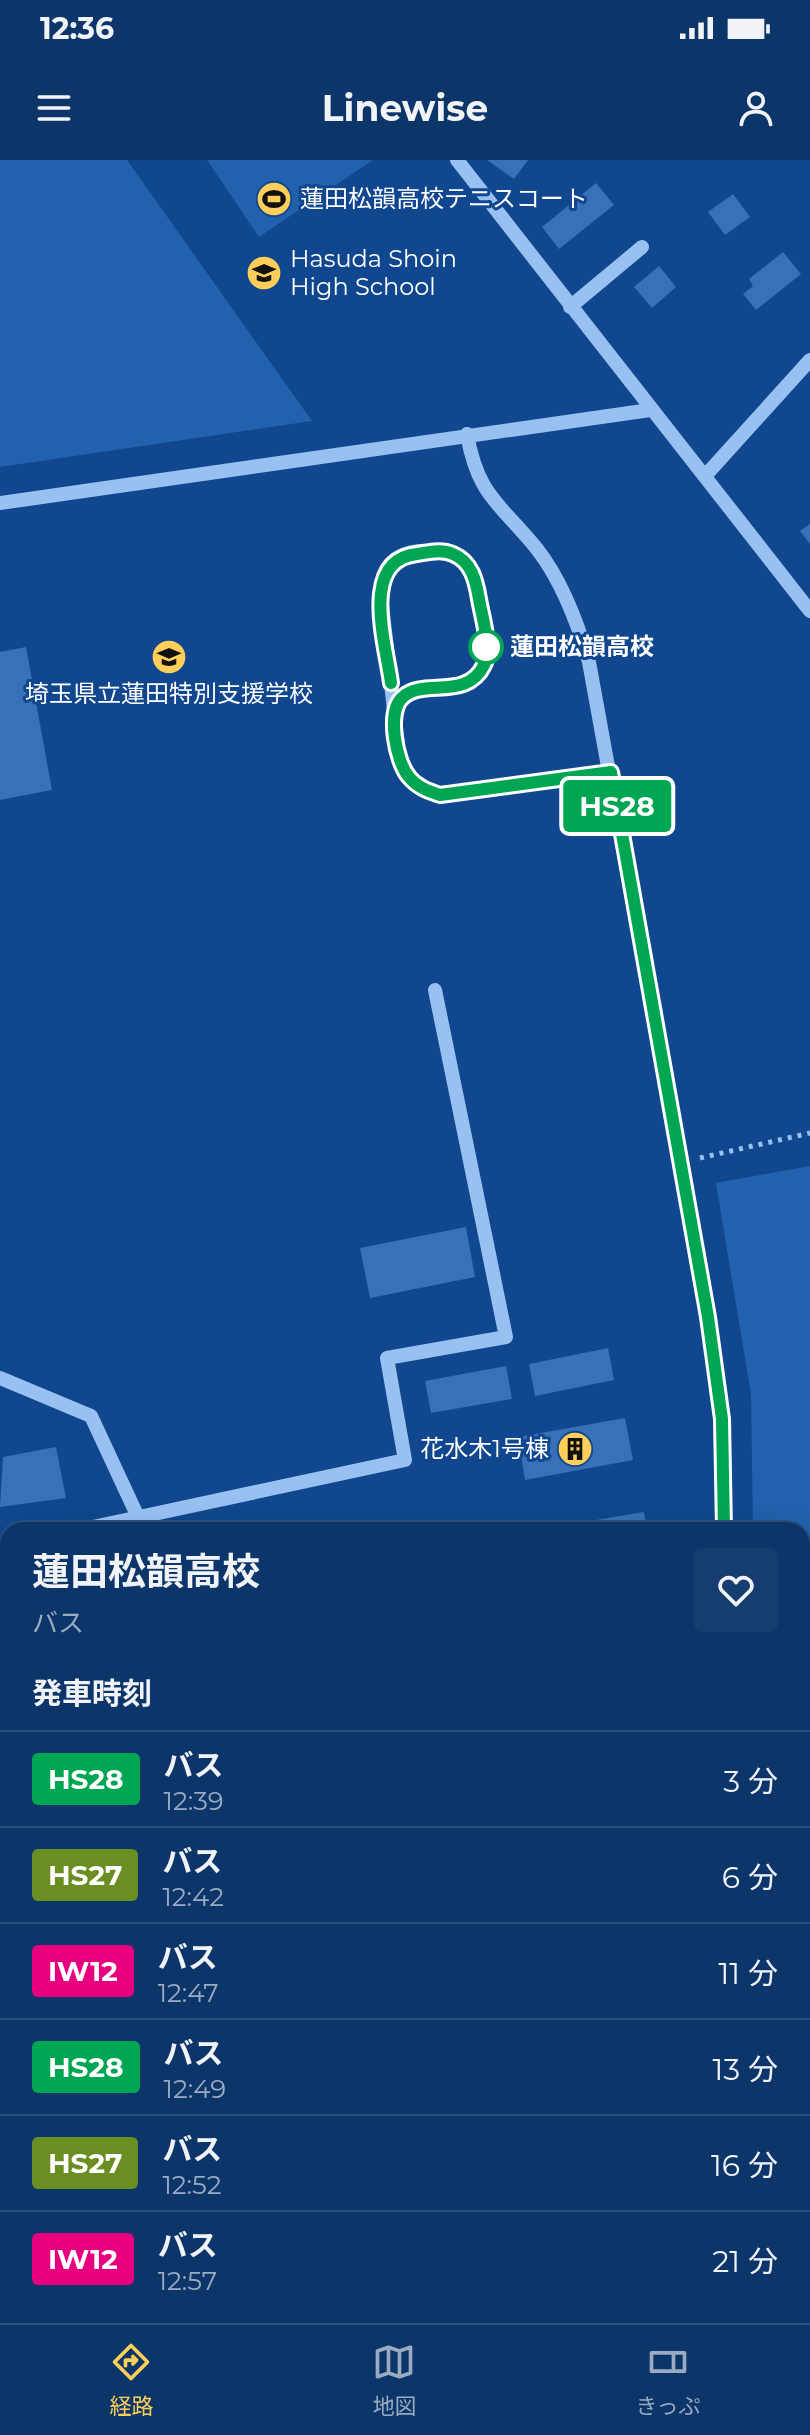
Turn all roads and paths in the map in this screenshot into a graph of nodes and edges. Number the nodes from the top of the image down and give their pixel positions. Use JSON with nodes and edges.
{"nodes":[{"id":1,"x":457,"y":160,"type":"edge"},
{"id":2,"x":642,"y":247,"type":"dead end"},
{"id":3,"x":570,"y":307,"type":"junction"},
{"id":4,"x":810,"y":360,"type":"edge"},
{"id":5,"x":650,"y":410,"type":"junction"},
{"id":6,"x":467,"y":434,"type":"junction"},
{"id":7,"x":705,"y":476,"type":"junction"},
{"id":8,"x":0,"y":503,"type":"edge"},
{"id":9,"x":810,"y":611,"type":"edge"},
{"id":10,"x":394,"y":712,"type":"junction"},
{"id":11,"x":611,"y":772,"type":"junction"},
{"id":12,"x":435,"y":990,"type":"dead end"},
{"id":13,"x":810,"y":1133,"type":"edge"},
{"id":14,"x":680,"y":1162,"type":"junction"},
{"id":15,"x":0,"y":1378,"type":"edge"},
{"id":16,"x":141,"y":1522,"type":"edge"},
{"id":17,"x":150,"y":1522,"type":"edge"},
{"id":18,"x":724,"y":1522,"type":"edge"}],
"edges":[{"from":1,"to":3,"type":"street"},
{"from":2,"to":3,"type":"street"},
{"from":3,"to":5,"type":"street"},
{"from":4,"to":7,"type":"street"},
{"from":5,"to":6,"type":"street"},
{"from":5,"to":7,"type":"street"},
{"from":6,"to":8,"type":"street"},
{"from":6,"to":11,"type":"street"},
{"from":7,"to":9,"type":"street"},
{"from":10,"to":10,"type":"street"},
{"from":10,"to":11,"type":"street"},
{"from":11,"to":14,"type":"street"},
{"from":12,"to":17,"type":"street"},
{"from":13,"to":14,"type":"path"},
{"from":14,"to":18,"type":"street"},
{"from":15,"to":16,"type":"street"}]}
